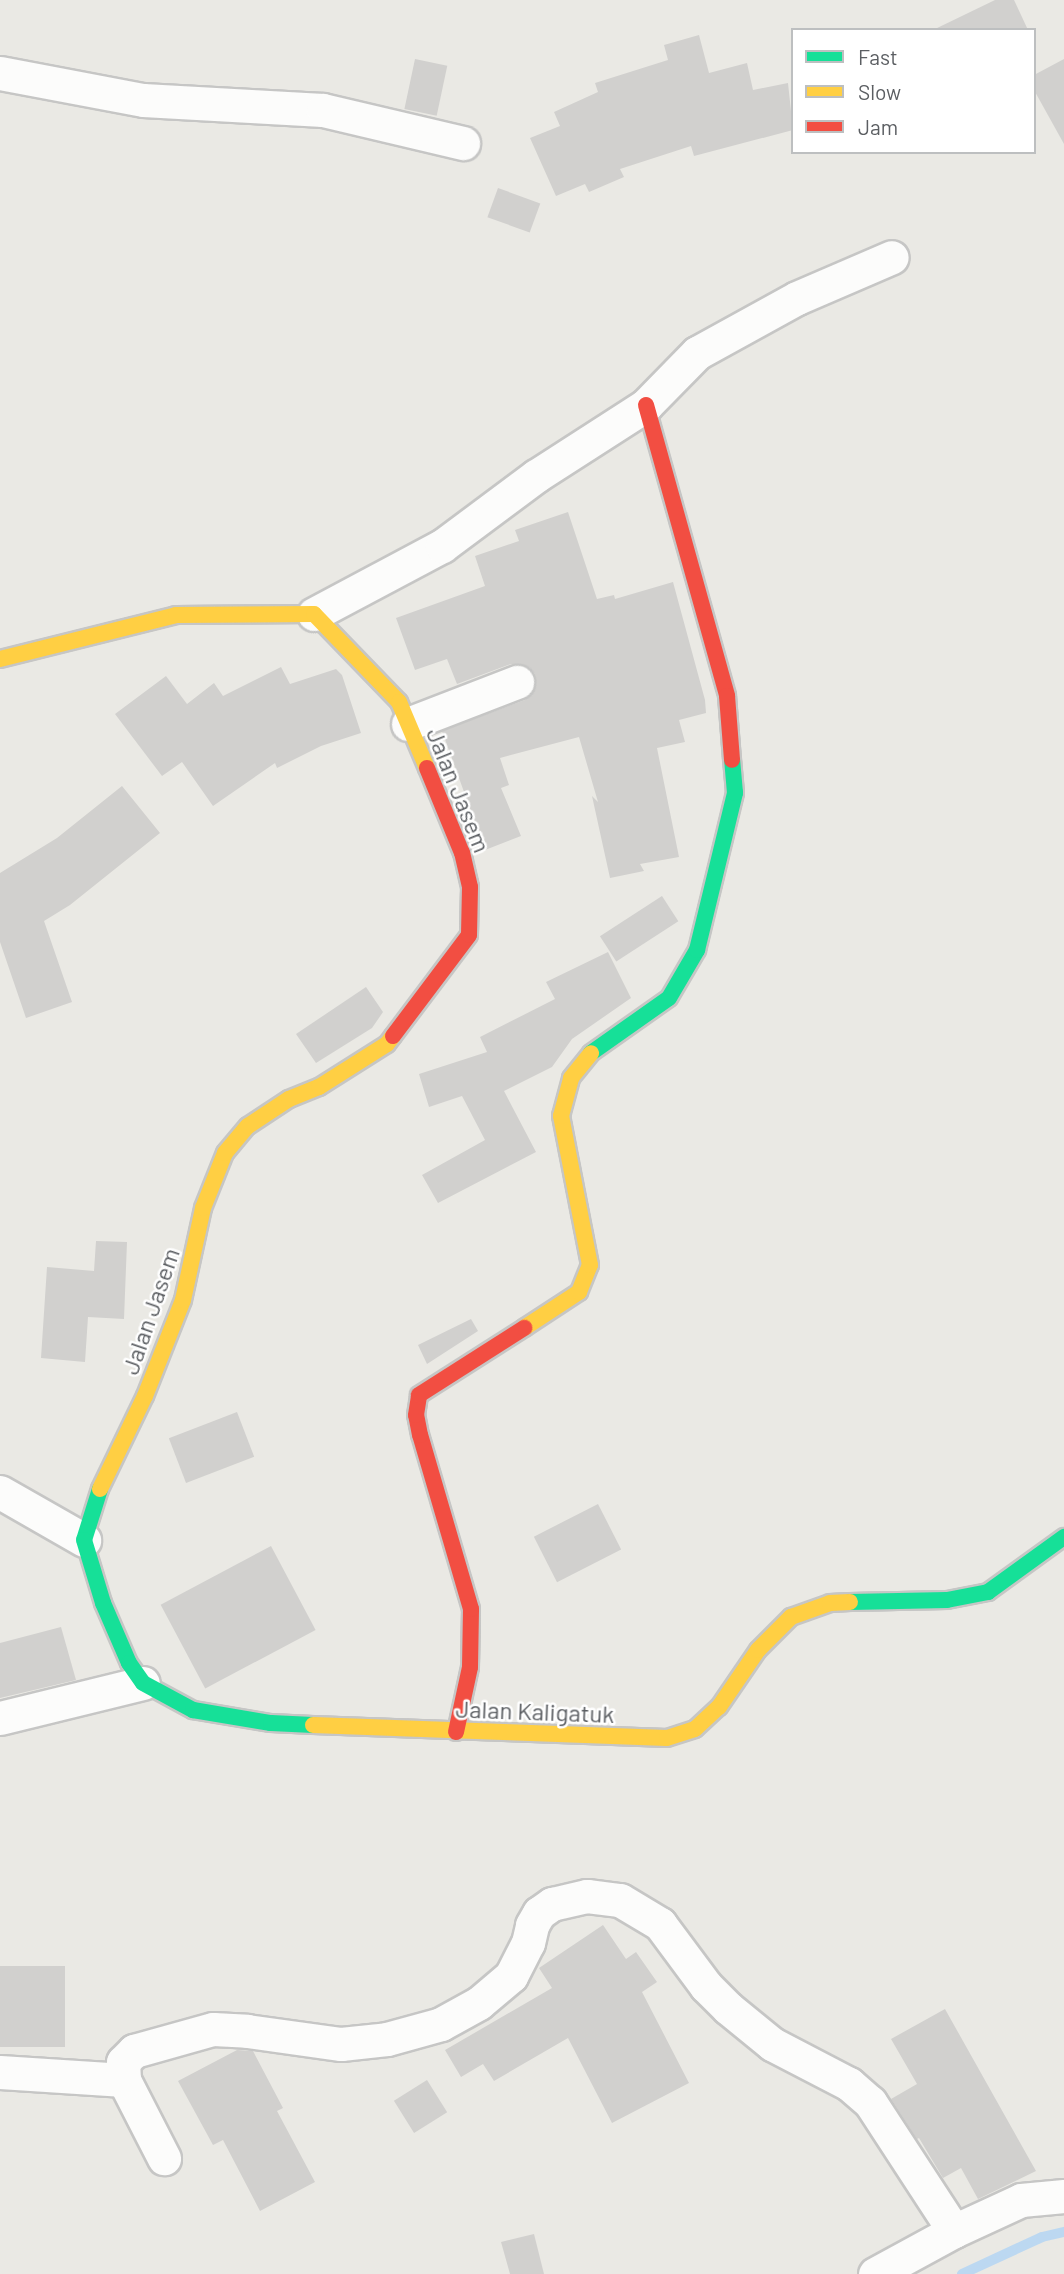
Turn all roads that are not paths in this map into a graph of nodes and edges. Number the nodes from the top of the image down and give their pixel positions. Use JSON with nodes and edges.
{"nodes":[{"id":1,"x":0,"y":73,"type":"edge"},
{"id":2,"x":463,"y":143,"type":"dead end"},
{"id":3,"x":892,"y":257,"type":"dead end"},
{"id":4,"x":646,"y":405,"type":"junction"},
{"id":5,"x":314,"y":614,"type":"junction"},
{"id":6,"x":0,"y":659,"type":"edge"},
{"id":7,"x":517,"y":682,"type":"dead end"},
{"id":8,"x":408,"y":724,"type":"junction"},
{"id":9,"x":4,"y":1496,"type":"edge"},
{"id":10,"x":1064,"y":1536,"type":"edge"},
{"id":11,"x":84,"y":1540,"type":"junction"},
{"id":12,"x":143,"y":1683,"type":"junction"},
{"id":13,"x":0,"y":1718,"type":"edge"},
{"id":14,"x":456,"y":1732,"type":"junction"},
{"id":15,"x":0,"y":2072,"type":"edge"},
{"id":16,"x":124,"y":2080,"type":"junction"},
{"id":17,"x":164,"y":2158,"type":"dead end"},
{"id":18,"x":1064,"y":2196,"type":"edge"},
{"id":19,"x":954,"y":2231,"type":"junction"},
{"id":20,"x":874,"y":2274,"type":"edge"}],
"edges":[{"from":1,"to":2,"type":"street"},
{"from":3,"to":4,"type":"street"},
{"from":4,"to":5,"type":"street"},
{"from":4,"to":14,"type":"street"},
{"from":5,"to":6,"type":"street"},
{"from":5,"to":8,"type":"street","name":"Jalan Jasem"},
{"from":7,"to":8,"type":"street"},
{"from":8,"to":11,"type":"street","name":"Jalan Jasem"},
{"from":9,"to":11,"type":"street"},
{"from":10,"to":14,"type":"street","name":"Jalan Kaligatuk"},
{"from":11,"to":12,"type":"street"},
{"from":12,"to":13,"type":"street"},
{"from":12,"to":14,"type":"street","name":"Jalan Kaligatuk"},
{"from":15,"to":16,"type":"street"},
{"from":16,"to":17,"type":"street"},
{"from":16,"to":19,"type":"street"},
{"from":18,"to":19,"type":"street"},
{"from":19,"to":20,"type":"street"}]}
